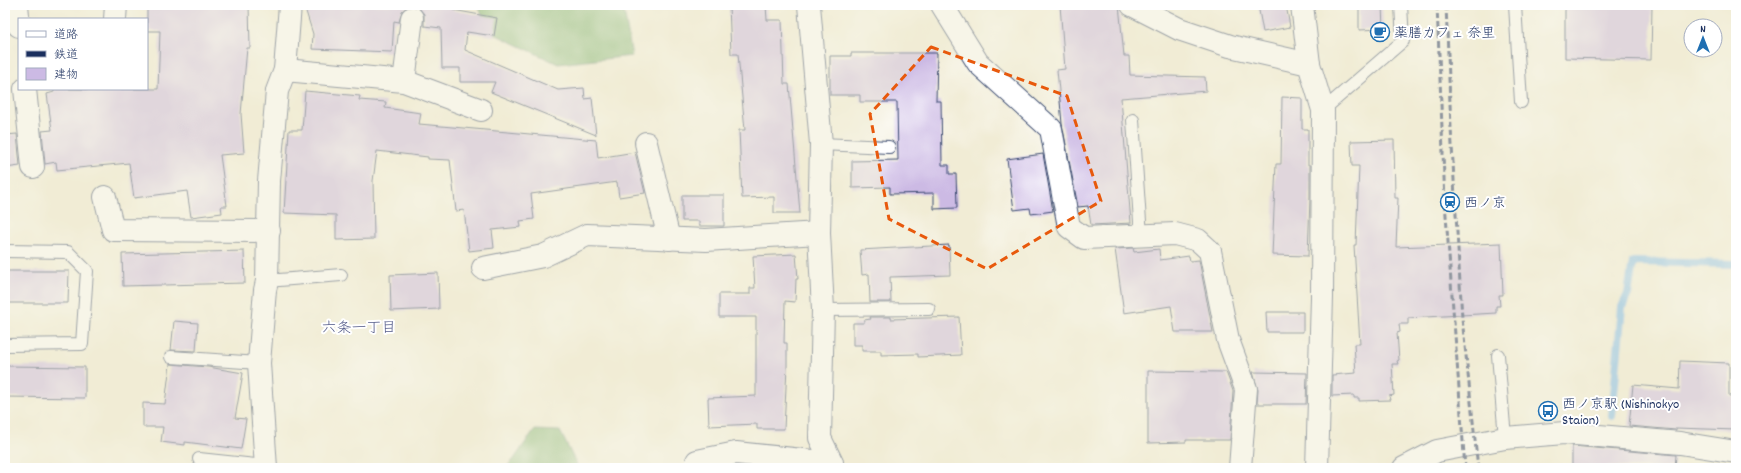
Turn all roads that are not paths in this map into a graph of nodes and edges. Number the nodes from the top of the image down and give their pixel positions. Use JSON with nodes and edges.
{"nodes":[{"id":1,"x":17,"y":5,"type":"edge"},
{"id":2,"x":116,"y":5,"type":"edge"},
{"id":3,"x":290,"y":5,"type":"edge"},
{"id":4,"x":809,"y":5,"type":"edge"},
{"id":5,"x":942,"y":5,"type":"edge"},
{"id":6,"x":1132,"y":5,"type":"edge"},
{"id":7,"x":1302,"y":5,"type":"edge"},
{"id":8,"x":1401,"y":5,"type":"edge"},
{"id":9,"x":1515,"y":5,"type":"edge"},
{"id":10,"x":18,"y":18,"type":"edge"},
{"id":11,"x":115,"y":18,"type":"edge"},
{"id":12,"x":412,"y":18,"type":"dead end"},
{"id":13,"x":1309,"y":64,"type":"junction"},
{"id":14,"x":285,"y":70,"type":"junction"},
{"id":15,"x":404,"y":81,"type":"junction"},
{"id":16,"x":25,"y":90,"type":"edge"},
{"id":17,"x":1521,"y":102,"type":"dead end"},
{"id":18,"x":481,"y":110,"type":"dead end"},
{"id":19,"x":1323,"y":110,"type":"junction"},
{"id":20,"x":1133,"y":120,"type":"dead end"},
{"id":21,"x":646,"y":143,"type":"dead end"},
{"id":22,"x":821,"y":144,"type":"junction"},
{"id":23,"x":889,"y":147,"type":"dead end"},
{"id":24,"x":33,"y":167,"type":"dead end"},
{"id":25,"x":105,"y":197,"type":"dead end"},
{"id":26,"x":269,"y":231,"type":"junction"},
{"id":27,"x":819,"y":233,"type":"junction"},
{"id":28,"x":1142,"y":236,"type":"junction"},
{"id":29,"x":669,"y":239,"type":"junction"},
{"id":30,"x":5,"y":251,"type":"edge"},
{"id":31,"x":483,"y":268,"type":"dead end"},
{"id":32,"x":341,"y":275,"type":"dead end"},
{"id":33,"x":267,"y":281,"type":"junction"},
{"id":34,"x":823,"y":310,"type":"junction"},
{"id":35,"x":929,"y":310,"type":"dead end"},
{"id":36,"x":5,"y":345,"type":"edge"},
{"id":37,"x":1498,"y":355,"type":"dead end"},
{"id":38,"x":171,"y":357,"type":"dead end"},
{"id":39,"x":259,"y":363,"type":"junction"},
{"id":40,"x":1505,"y":438,"type":"junction"},
{"id":41,"x":1736,"y":452,"type":"edge"},
{"id":42,"x":199,"y":458,"type":"dead end"},
{"id":43,"x":697,"y":461,"type":"dead end"},
{"id":44,"x":833,"y":465,"type":"edge"},
{"id":45,"x":266,"y":467,"type":"edge"},
{"id":46,"x":1240,"y":468,"type":"edge"},
{"id":47,"x":1317,"y":468,"type":"edge"},
{"id":48,"x":1404,"y":468,"type":"edge"}],
"edges":[{"from":1,"to":10,"type":"street"},
{"from":2,"to":11,"type":"street"},
{"from":3,"to":14,"type":"street"},
{"from":4,"to":22,"type":"street"},
{"from":5,"to":28,"type":"street"},
{"from":6,"to":13,"type":"street"},
{"from":7,"to":13,"type":"street"},
{"from":8,"to":19,"type":"lane"},
{"from":9,"to":17,"type":"lane"},
{"from":12,"to":15,"type":"street"},
{"from":13,"to":19,"type":"street"},
{"from":14,"to":15,"type":"street"},
{"from":14,"to":26,"type":"street"},
{"from":15,"to":18,"type":"street"},
{"from":16,"to":24,"type":"street"},
{"from":19,"to":47,"type":"street"},
{"from":20,"to":28,"type":"lane"},
{"from":21,"to":29,"type":"street"},
{"from":22,"to":23,"type":"lane"},
{"from":22,"to":27,"type":"street"},
{"from":25,"to":26,"type":"street"},
{"from":26,"to":33,"type":"street"},
{"from":27,"to":29,"type":"street"},
{"from":27,"to":34,"type":"street"},
{"from":28,"to":46,"type":"street"},
{"from":29,"to":31,"type":"street"},
{"from":30,"to":36,"type":"lane"},
{"from":32,"to":33,"type":"lane"},
{"from":33,"to":39,"type":"street"},
{"from":34,"to":35,"type":"lane"},
{"from":34,"to":44,"type":"street"},
{"from":37,"to":40,"type":"lane"},
{"from":38,"to":39,"type":"lane"},
{"from":39,"to":45,"type":"street"},
{"from":40,"to":41,"type":"street"},
{"from":40,"to":48,"type":"street"},
{"from":42,"to":45,"type":"lane"},
{"from":43,"to":44,"type":"street"}]}
